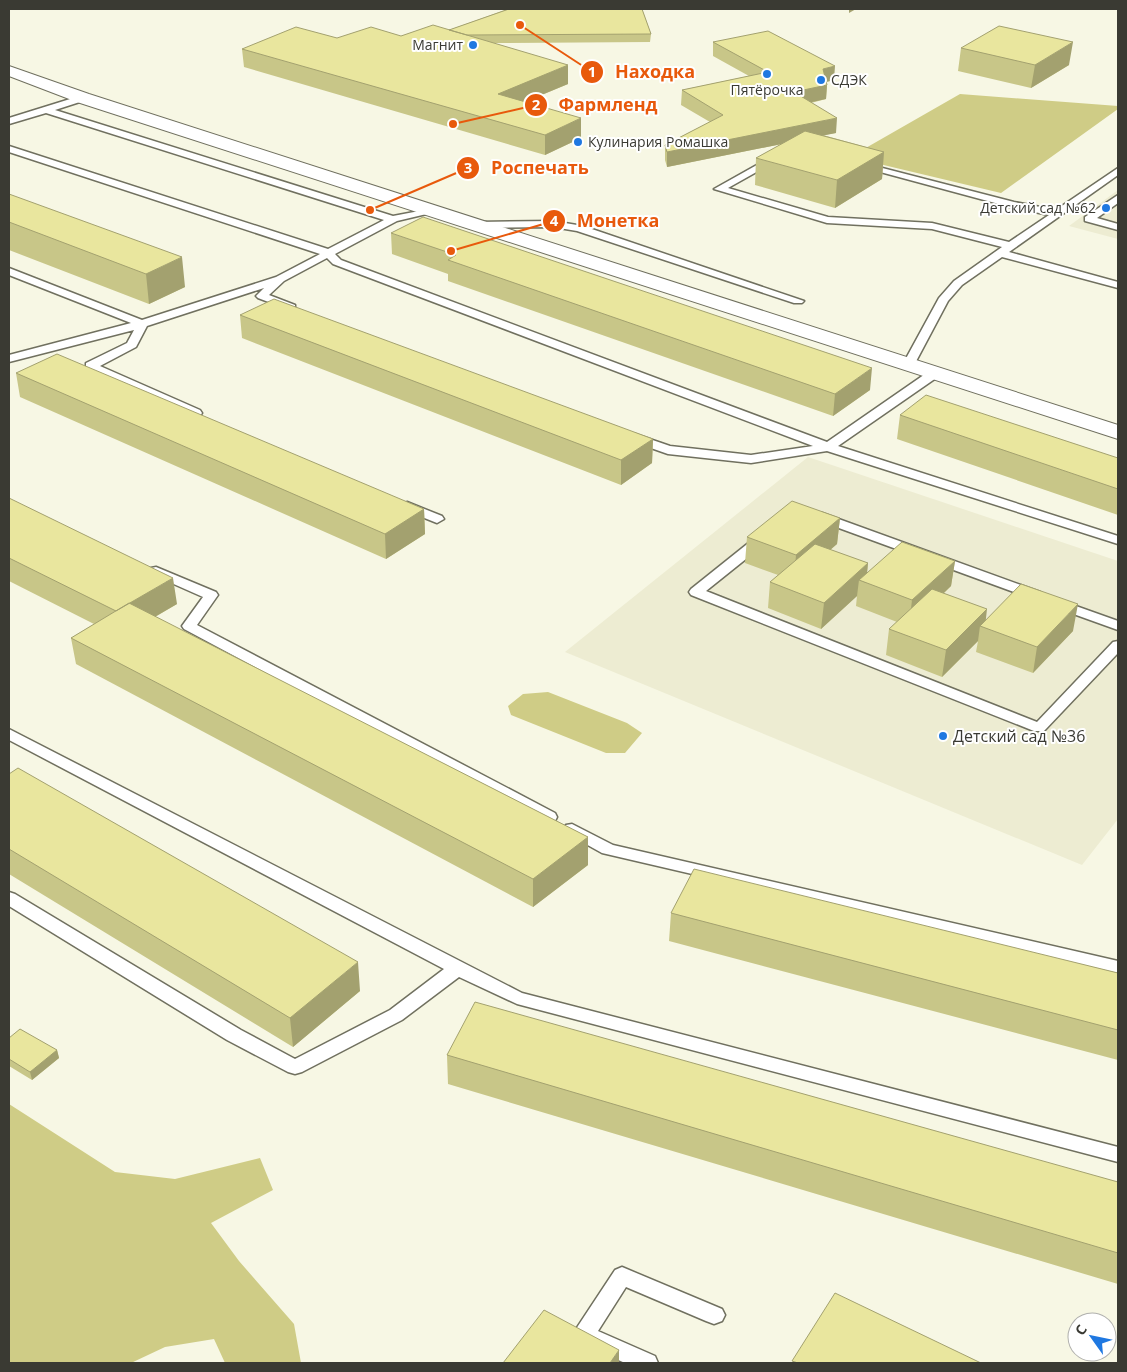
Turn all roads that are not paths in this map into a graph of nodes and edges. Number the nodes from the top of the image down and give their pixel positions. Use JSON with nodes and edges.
{"nodes":[{"id":1,"x":9,"y":71,"type":"edge"},
{"id":2,"x":83,"y":98,"type":"junction"},
{"id":3,"x":44,"y":109,"type":"junction"},
{"id":4,"x":9,"y":121,"type":"edge"},
{"id":5,"x":9,"y":149,"type":"edge"},
{"id":6,"x":785,"y":152,"type":"edge"},
{"id":7,"x":851,"y":162,"type":"edge"},
{"id":8,"x":1118,"y":171,"type":"edge"},
{"id":9,"x":1118,"y":198,"type":"edge"},
{"id":10,"x":431,"y":210,"type":"junction"},
{"id":11,"x":1057,"y":213,"type":"junction"},
{"id":12,"x":393,"y":219,"type":"junction"},
{"id":13,"x":477,"y":225,"type":"junction"},
{"id":14,"x":1118,"y":227,"type":"edge"},
{"id":15,"x":1010,"y":246,"type":"junction"},
{"id":16,"x":328,"y":253,"type":"junction"},
{"id":17,"x":999,"y":253,"type":"junction"},
{"id":18,"x":9,"y":271,"type":"edge"},
{"id":19,"x":280,"y":279,"type":"junction"},
{"id":20,"x":1118,"y":285,"type":"edge"},
{"id":21,"x":798,"y":301,"type":"dead end"},
{"id":22,"x":299,"y":310,"type":"edge"},
{"id":23,"x":142,"y":324,"type":"junction"},
{"id":24,"x":9,"y":359,"type":"edge"},
{"id":25,"x":909,"y":364,"type":"junction"},
{"id":26,"x":935,"y":373,"type":"junction"},
{"id":27,"x":208,"y":418,"type":"edge"},
{"id":28,"x":1118,"y":432,"type":"edge"},
{"id":29,"x":622,"y":433,"type":"edge"},
{"id":30,"x":828,"y":447,"type":"junction"},
{"id":31,"x":391,"y":499,"type":"edge"},
{"id":32,"x":810,"y":512,"type":"edge"},
{"id":33,"x":437,"y":519,"type":"dead end"},
{"id":34,"x":770,"y":533,"type":"edge"},
{"id":35,"x":1118,"y":540,"type":"edge"},
{"id":36,"x":140,"y":564,"type":"edge"},
{"id":37,"x":1118,"y":626,"type":"edge"},
{"id":38,"x":1118,"y":645,"type":"edge"},
{"id":39,"x":13,"y":742,"type":"edge"},
{"id":40,"x":9,"y":898,"type":"edge"},
{"id":41,"x":1118,"y":966,"type":"edge"},
{"id":42,"x":458,"y":968,"type":"junction"},
{"id":43,"x":1118,"y":1155,"type":"edge"},
{"id":44,"x":714,"y":1315,"type":"dead end"},
{"id":45,"x":647,"y":1363,"type":"edge"}],
"edges":[{"from":1,"to":2,"type":"street"},
{"from":2,"to":3,"type":"lane"},
{"from":2,"to":10,"type":"street"},
{"from":3,"to":4,"type":"lane"},
{"from":3,"to":12,"type":"lane"},
{"from":5,"to":16,"type":"lane"},
{"from":6,"to":15,"type":"lane"},
{"from":7,"to":11,"type":"lane"},
{"from":8,"to":11,"type":"lane"},
{"from":9,"to":14,"type":"lane"},
{"from":10,"to":12,"type":"lane"},
{"from":10,"to":13,"type":"street"},
{"from":11,"to":15,"type":"lane"},
{"from":12,"to":16,"type":"lane"},
{"from":13,"to":21,"type":"lane"},
{"from":13,"to":25,"type":"street"},
{"from":15,"to":17,"type":"lane"},
{"from":16,"to":19,"type":"lane"},
{"from":16,"to":30,"type":"lane"},
{"from":17,"to":20,"type":"lane"},
{"from":17,"to":25,"type":"lane"},
{"from":18,"to":23,"type":"lane"},
{"from":19,"to":22,"type":"lane"},
{"from":19,"to":23,"type":"lane"},
{"from":23,"to":24,"type":"lane"},
{"from":23,"to":27,"type":"lane"},
{"from":25,"to":26,"type":"street"},
{"from":26,"to":28,"type":"street"},
{"from":26,"to":30,"type":"lane"},
{"from":29,"to":30,"type":"lane"},
{"from":30,"to":35,"type":"lane"},
{"from":31,"to":33,"type":"lane"},
{"from":32,"to":37,"type":"lane"},
{"from":34,"to":38,"type":"lane"},
{"from":36,"to":41,"type":"lane"},
{"from":39,"to":42,"type":"lane"},
{"from":40,"to":42,"type":"lane"},
{"from":42,"to":43,"type":"lane"},
{"from":44,"to":45,"type":"lane"}]}
